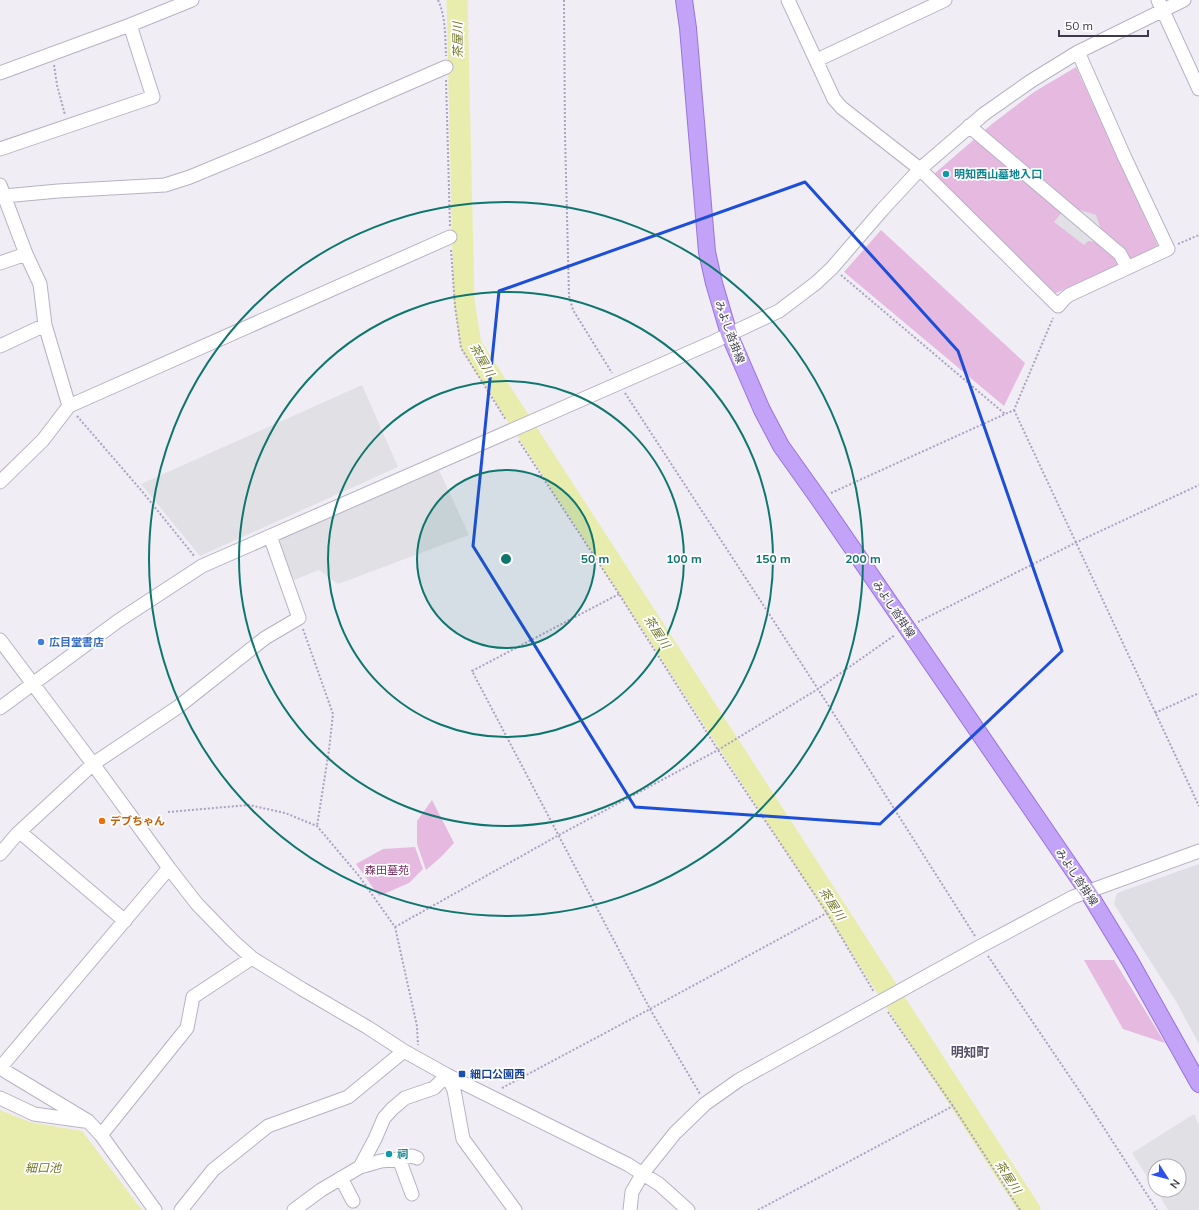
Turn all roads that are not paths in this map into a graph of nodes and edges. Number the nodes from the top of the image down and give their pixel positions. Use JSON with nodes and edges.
{"nodes":[{"id":1,"x":192,"y":0,"type":"edge"},
{"id":2,"x":684,"y":0,"type":"edge"},
{"id":3,"x":788,"y":0,"type":"edge"},
{"id":4,"x":945,"y":0,"type":"edge"},
{"id":5,"x":1184,"y":0,"type":"edge"},
{"id":6,"x":1161,"y":5,"type":"edge"},
{"id":7,"x":130,"y":25,"type":"junction"},
{"id":8,"x":1078,"y":52,"type":"junction"},
{"id":9,"x":817,"y":60,"type":"junction"},
{"id":10,"x":446,"y":67,"type":"road end"},
{"id":11,"x":0,"y":73,"type":"edge"},
{"id":12,"x":1199,"y":89,"type":"edge"},
{"id":13,"x":969,"y":126,"type":"junction"},
{"id":14,"x":0,"y":148,"type":"edge"},
{"id":15,"x":920,"y":169,"type":"junction"},
{"id":16,"x":2,"y":190,"type":"edge"},
{"id":17,"x":450,"y":237,"type":"road end"},
{"id":18,"x":26,"y":254,"type":"junction"},
{"id":19,"x":0,"y":263,"type":"edge"},
{"id":20,"x":1127,"y":267,"type":"junction"},
{"id":21,"x":45,"y":325,"type":"junction"},
{"id":22,"x":729,"y":334,"type":"junction"},
{"id":23,"x":0,"y":346,"type":"edge"},
{"id":24,"x":68,"y":406,"type":"junction"},
{"id":25,"x":0,"y":482,"type":"edge"},
{"id":26,"x":270,"y":536,"type":"junction"},
{"id":27,"x":0,"y":640,"type":"edge"},
{"id":28,"x":33,"y":683,"type":"junction"},
{"id":29,"x":0,"y":708,"type":"edge"},
{"id":30,"x":93,"y":764,"type":"junction"},
{"id":31,"x":20,"y":832,"type":"junction"},
{"id":32,"x":1199,"y":851,"type":"edge"},
{"id":33,"x":0,"y":854,"type":"edge"},
{"id":34,"x":169,"y":868,"type":"junction"},
{"id":35,"x":1088,"y":892,"type":"junction"},
{"id":36,"x":125,"y":921,"type":"junction"},
{"id":37,"x":252,"y":958,"type":"junction"},
{"id":38,"x":404,"y":1051,"type":"junction"},
{"id":39,"x":0,"y":1068,"type":"edge"},
{"id":40,"x":447,"y":1075,"type":"junction"},
{"id":41,"x":1199,"y":1084,"type":"edge"},
{"id":42,"x":0,"y":1098,"type":"edge"},
{"id":43,"x":88,"y":1121,"type":"junction"},
{"id":44,"x":101,"y":1135,"type":"junction"},
{"id":45,"x":417,"y":1158,"type":"dead end"},
{"id":46,"x":399,"y":1159,"type":"junction"},
{"id":47,"x":360,"y":1166,"type":"junction"},
{"id":48,"x":644,"y":1173,"type":"junction"},
{"id":49,"x":341,"y":1178,"type":"junction"},
{"id":50,"x":412,"y":1194,"type":"dead end"},
{"id":51,"x":353,"y":1200,"type":"dead end"},
{"id":52,"x":155,"y":1210,"type":"edge"},
{"id":53,"x":181,"y":1210,"type":"edge"},
{"id":54,"x":294,"y":1210,"type":"edge"},
{"id":55,"x":515,"y":1210,"type":"edge"},
{"id":56,"x":630,"y":1210,"type":"edge"},
{"id":57,"x":688,"y":1210,"type":"edge"}],
"edges":[{"from":1,"to":7,"type":"street"},
{"from":2,"to":22,"type":"main road","name":"みよし沓掛線"},
{"from":3,"to":9,"type":"street"},
{"from":4,"to":9,"type":"street"},
{"from":5,"to":6,"type":"street"},
{"from":6,"to":8,"type":"street"},
{"from":6,"to":12,"type":"street"},
{"from":7,"to":11,"type":"street"},
{"from":7,"to":14,"type":"street"},
{"from":8,"to":13,"type":"street"},
{"from":8,"to":20,"type":"street"},
{"from":9,"to":15,"type":"street"},
{"from":10,"to":16,"type":"street"},
{"from":13,"to":15,"type":"street"},
{"from":13,"to":20,"type":"street"},
{"from":15,"to":20,"type":"street"},
{"from":15,"to":22,"type":"street"},
{"from":16,"to":18,"type":"street"},
{"from":17,"to":24,"type":"street"},
{"from":18,"to":19,"type":"street"},
{"from":18,"to":21,"type":"street"},
{"from":21,"to":23,"type":"street"},
{"from":21,"to":24,"type":"street"},
{"from":22,"to":26,"type":"street"},
{"from":22,"to":35,"type":"main road","name":"みよし沓掛線"},
{"from":24,"to":25,"type":"street"},
{"from":26,"to":28,"type":"street"},
{"from":26,"to":30,"type":"street"},
{"from":27,"to":28,"type":"street"},
{"from":28,"to":29,"type":"street"},
{"from":28,"to":30,"type":"street"},
{"from":30,"to":31,"type":"street"},
{"from":30,"to":34,"type":"street"},
{"from":31,"to":33,"type":"street"},
{"from":31,"to":36,"type":"street"},
{"from":32,"to":35,"type":"street"},
{"from":34,"to":36,"type":"street"},
{"from":34,"to":37,"type":"street"},
{"from":35,"to":41,"type":"main road","name":"みよし沓掛線"},
{"from":35,"to":48,"type":"street"},
{"from":36,"to":39,"type":"street"},
{"from":37,"to":38,"type":"street"},
{"from":37,"to":44,"type":"street"},
{"from":38,"to":40,"type":"street"},
{"from":38,"to":53,"type":"street"},
{"from":39,"to":43,"type":"street"},
{"from":40,"to":47,"type":"street"},
{"from":40,"to":48,"type":"street"},
{"from":40,"to":55,"type":"street"},
{"from":42,"to":43,"type":"street"},
{"from":43,"to":44,"type":"street"},
{"from":44,"to":52,"type":"street"},
{"from":45,"to":46,"type":"street"},
{"from":46,"to":47,"type":"street"},
{"from":46,"to":50,"type":"street"},
{"from":47,"to":49,"type":"street"},
{"from":48,"to":56,"type":"street"},
{"from":48,"to":57,"type":"street"},
{"from":49,"to":51,"type":"street"},
{"from":49,"to":54,"type":"street"}]}
